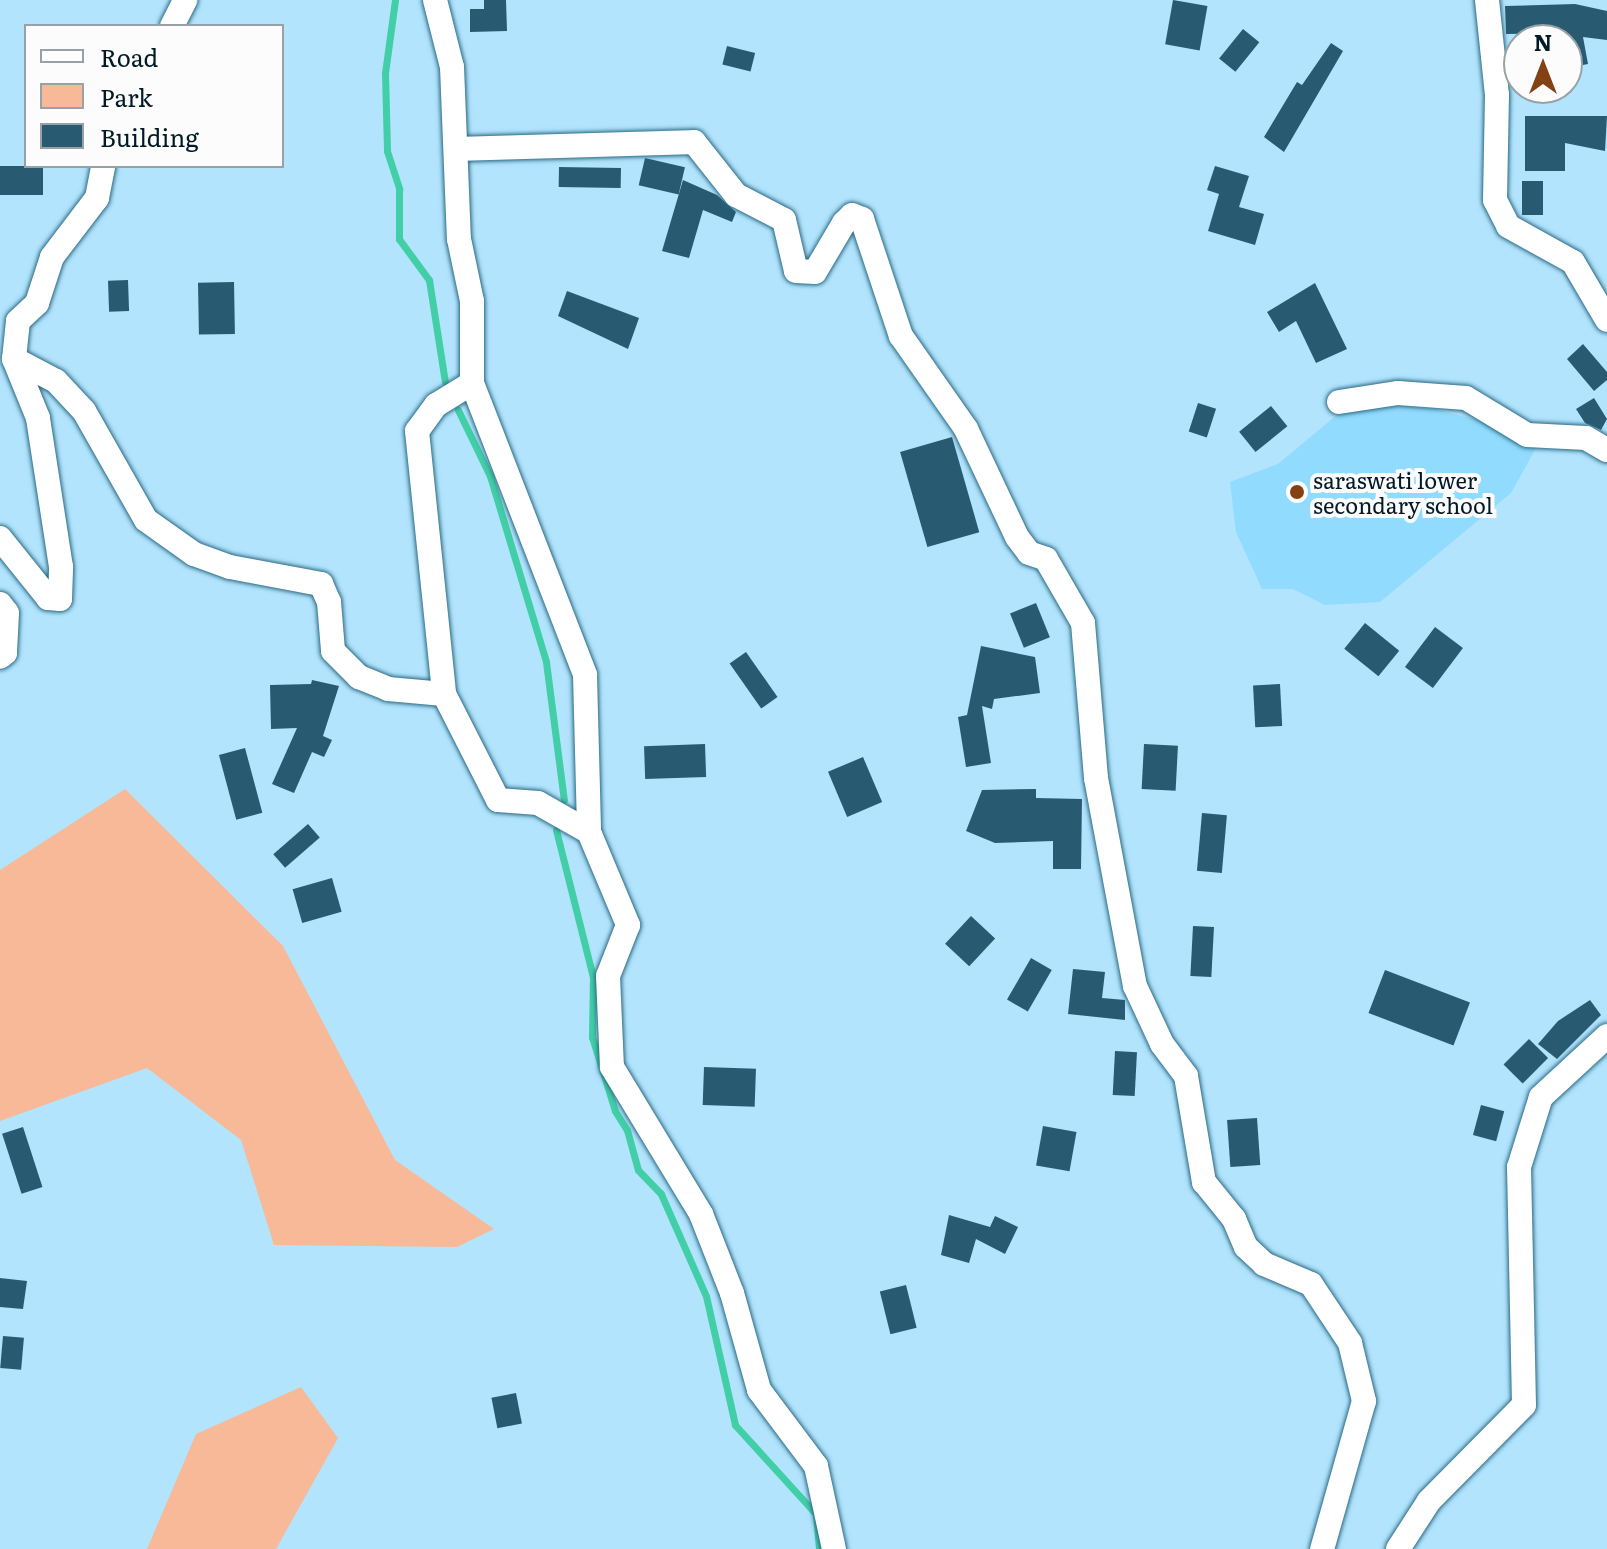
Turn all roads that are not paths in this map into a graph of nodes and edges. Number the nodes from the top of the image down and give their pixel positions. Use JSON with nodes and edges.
{"nodes":[{"id":1,"x":185,"y":0,"type":"edge"},
{"id":2,"x":435,"y":0,"type":"edge"},
{"id":3,"x":1487,"y":0,"type":"edge"},
{"id":4,"x":173,"y":24,"type":"edge"},
{"id":5,"x":459,"y":149,"type":"junction"},
{"id":6,"x":103,"y":168,"type":"edge"},
{"id":7,"x":1607,"y":320,"type":"edge"},
{"id":8,"x":14,"y":359,"type":"junction"},
{"id":9,"x":472,"y":383,"type":"junction"},
{"id":10,"x":1339,"y":402,"type":"dead end"},
{"id":11,"x":1607,"y":450,"type":"edge"},
{"id":12,"x":0,"y":538,"type":"edge"},
{"id":13,"x":0,"y":604,"type":"edge"},
{"id":14,"x":0,"y":657,"type":"edge"},
{"id":15,"x":444,"y":694,"type":"junction"},
{"id":16,"x":589,"y":832,"type":"junction"},
{"id":17,"x":1607,"y":1036,"type":"edge"},
{"id":18,"x":834,"y":1549,"type":"edge"},
{"id":19,"x":1322,"y":1549,"type":"edge"},
{"id":20,"x":1398,"y":1549,"type":"edge"}],
"edges":[{"from":1,"to":4,"type":"street"},
{"from":2,"to":5,"type":"street"},
{"from":3,"to":7,"type":"street"},
{"from":5,"to":9,"type":"street"},
{"from":5,"to":19,"type":"street"},
{"from":6,"to":8,"type":"street"},
{"from":8,"to":12,"type":"street"},
{"from":8,"to":15,"type":"street"},
{"from":9,"to":15,"type":"street"},
{"from":9,"to":16,"type":"street"},
{"from":10,"to":11,"type":"street"},
{"from":13,"to":14,"type":"street"},
{"from":15,"to":16,"type":"street"},
{"from":16,"to":18,"type":"street"},
{"from":17,"to":20,"type":"street"}]}
